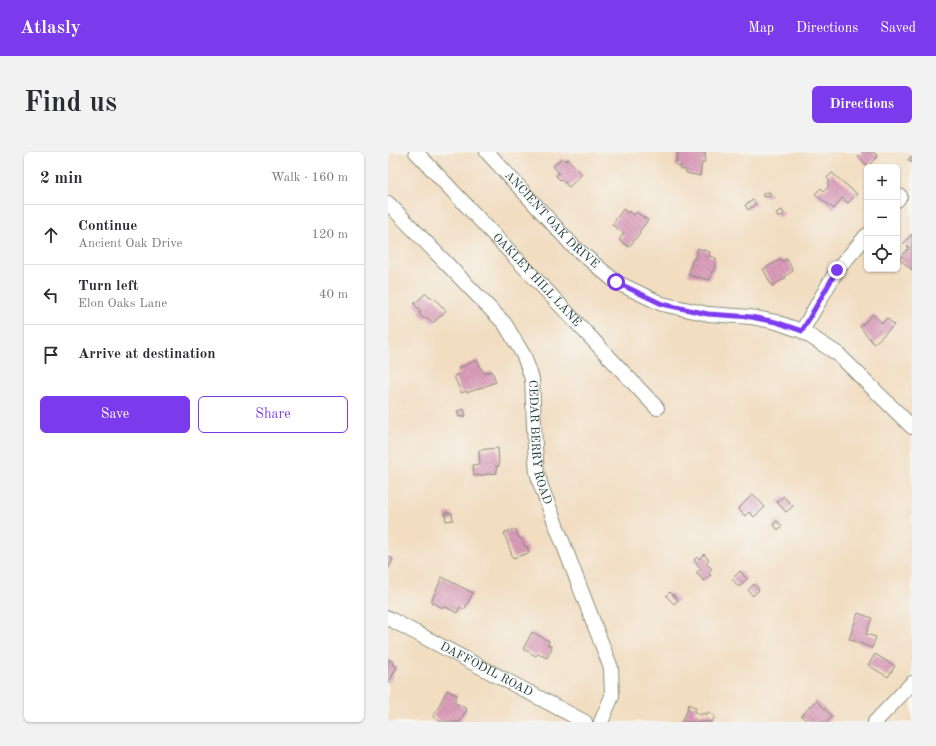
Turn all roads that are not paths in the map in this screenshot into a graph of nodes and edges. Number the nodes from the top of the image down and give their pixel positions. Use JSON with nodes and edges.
{"nodes":[{"id":1,"x":416,"y":152,"type":"edge"},
{"id":2,"x":487,"y":152,"type":"edge"},
{"id":3,"x":388,"y":203,"type":"edge"},
{"id":4,"x":866,"y":236,"type":"edge"},
{"id":5,"x":802,"y":331,"type":"junction"},
{"id":6,"x":657,"y":408,"type":"dead end"},
{"id":7,"x":912,"y":428,"type":"edge"},
{"id":8,"x":388,"y":618,"type":"edge"},
{"id":9,"x":912,"y":683,"type":"edge"},
{"id":10,"x":879,"y":720,"type":"edge"},
{"id":11,"x":585,"y":722,"type":"edge"},
{"id":12,"x":601,"y":722,"type":"edge"}],
"edges":[{"from":1,"to":6,"type":"street","name":"OAKLEY HILL LANE"},
{"from":2,"to":5,"type":"street","name":"ANCIENT OAK DRIVE"},
{"from":3,"to":12,"type":"street","name":"CEDAR BERRY ROAD"},
{"from":4,"to":5,"type":"street"},
{"from":5,"to":7,"type":"street","name":"ANCIENT OAK DRIVE"},
{"from":8,"to":11,"type":"street","name":"DAFFODIL ROAD"},
{"from":9,"to":10,"type":"street"}]}
